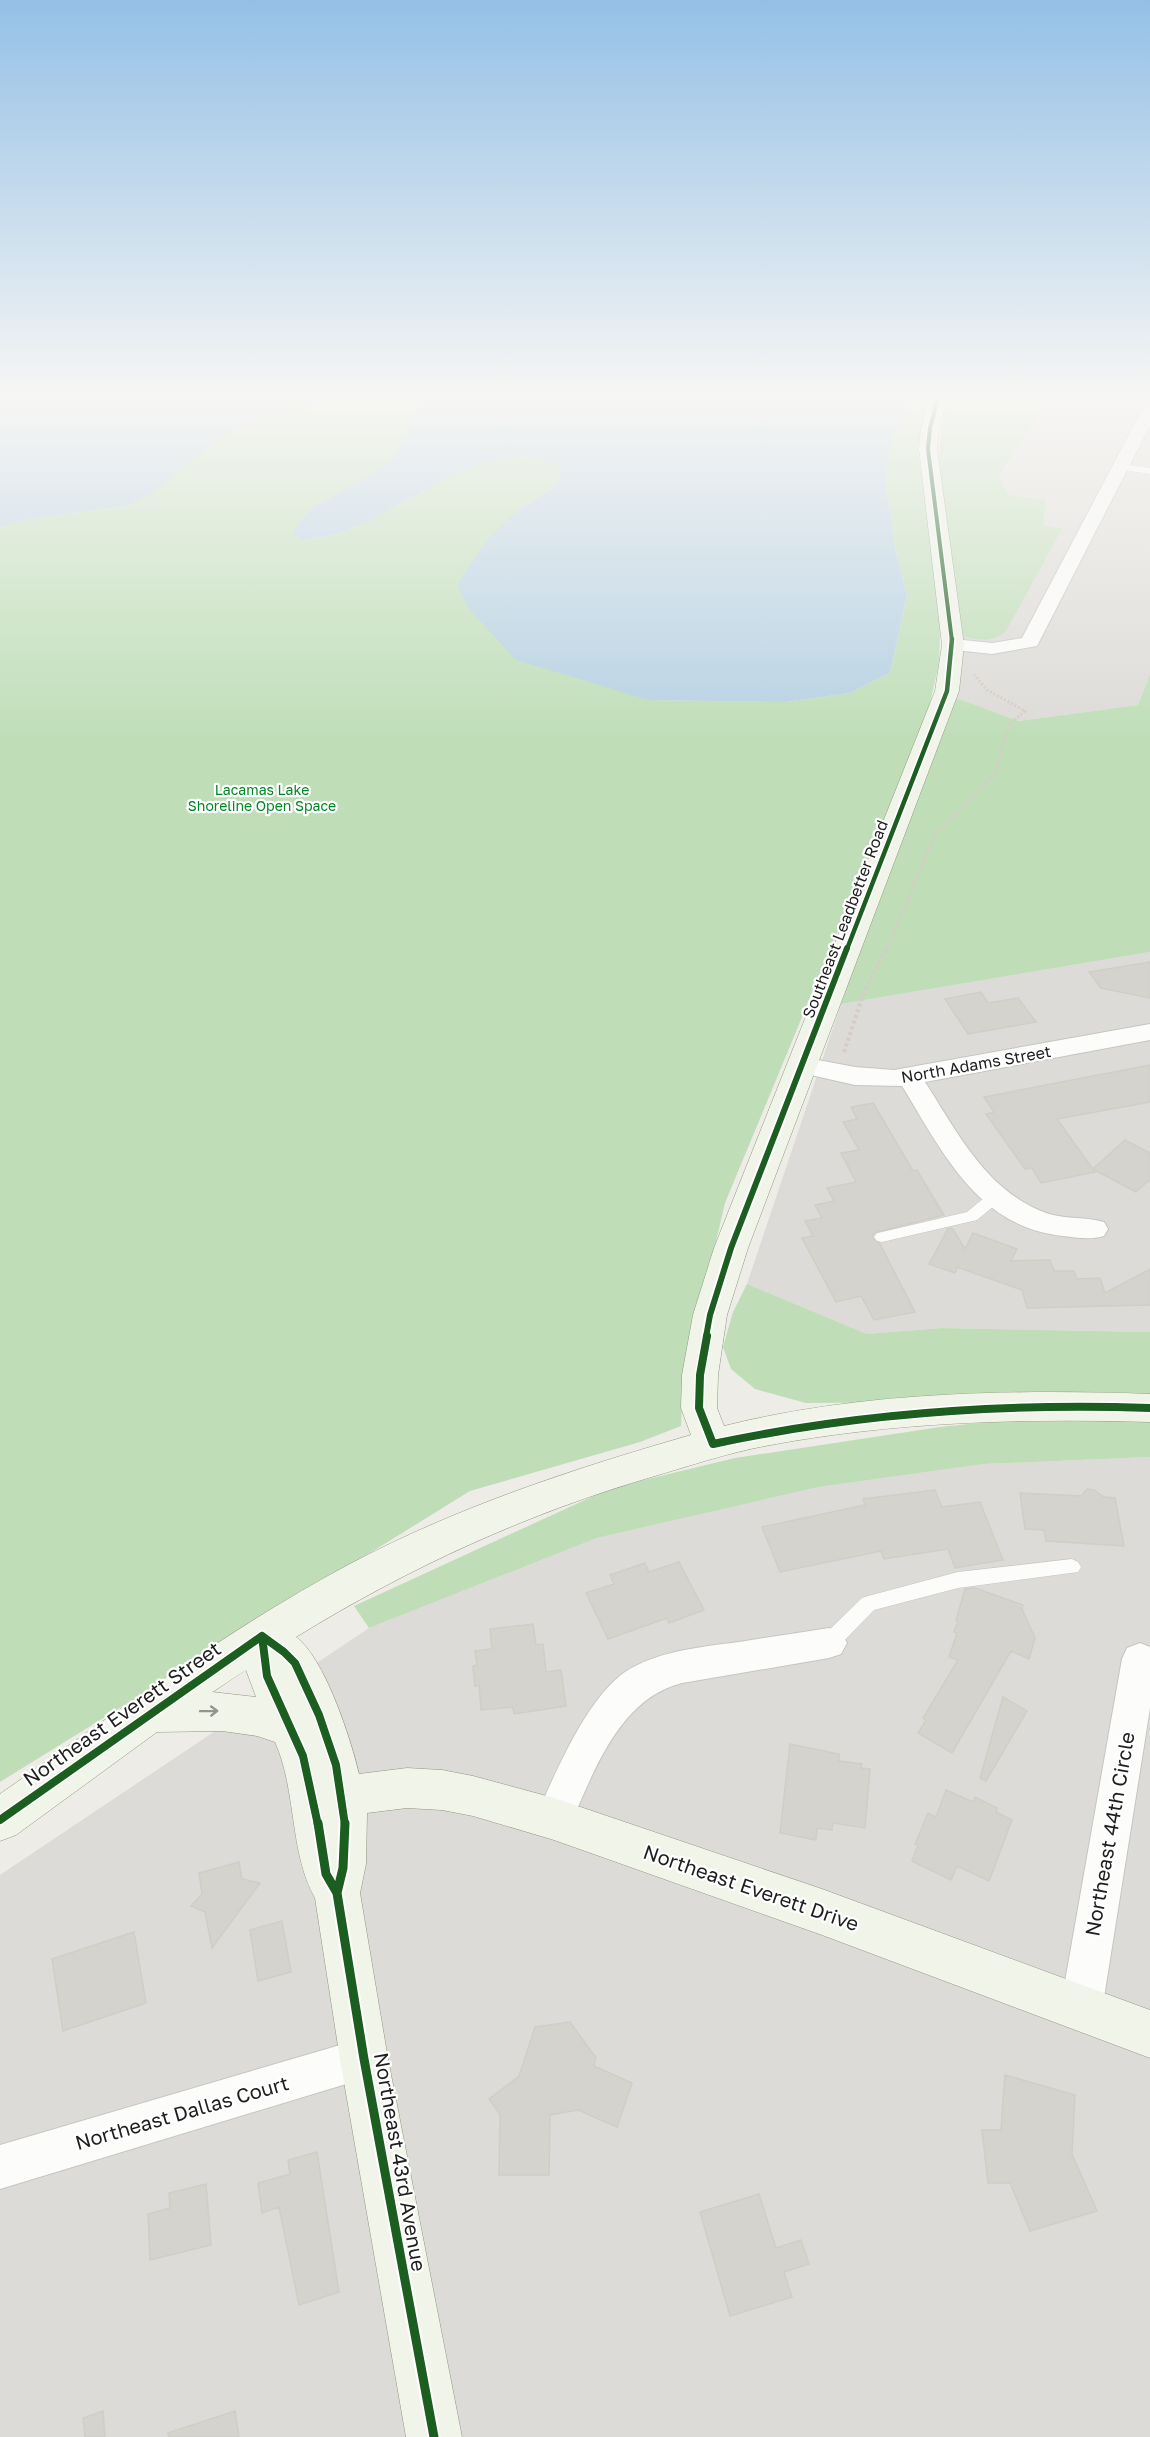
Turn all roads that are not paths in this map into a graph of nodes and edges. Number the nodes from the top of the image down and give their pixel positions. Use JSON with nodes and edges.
{"nodes":[{"id":1,"x":935,"y":509,"type":"edge"},
{"id":2,"x":1099,"y":509,"type":"edge"},
{"id":3,"x":952,"y":656,"type":"junction"},
{"id":4,"x":1150,"y":1032,"type":"edge"},
{"id":5,"x":802,"y":1065,"type":"junction"},
{"id":6,"x":909,"y":1077,"type":"junction"},
{"id":7,"x":995,"y":1197,"type":"junction"},
{"id":8,"x":1094,"y":1229,"type":"dead end"},
{"id":9,"x":882,"y":1237,"type":"dead end"},
{"id":10,"x":1150,"y":1408,"type":"edge"},
{"id":11,"x":712,"y":1444,"type":"junction"},
{"id":12,"x":1072,"y":1567,"type":"dead end"},
{"id":13,"x":262,"y":1636,"type":"junction"},
{"id":14,"x":828,"y":1643,"type":"joint"},
{"id":15,"x":1140,"y":1659,"type":"dead end"},
{"id":16,"x":150,"y":1713,"type":"junction"},
{"id":17,"x":292,"y":1729,"type":"junction"},
{"id":18,"x":343,"y":1796,"type":"junction"},
{"id":19,"x":554,"y":1819,"type":"junction"},
{"id":20,"x":0,"y":1820,"type":"edge"},
{"id":21,"x":337,"y":1893,"type":"junction"},
{"id":22,"x":1081,"y":2010,"type":"junction"},
{"id":23,"x":1150,"y":2034,"type":"edge"},
{"id":24,"x":364,"y":2060,"type":"junction"},
{"id":25,"x":0,"y":2167,"type":"edge"},
{"id":26,"x":434,"y":2437,"type":"edge"}],
"edges":[{"from":1,"to":3,"type":"street","name":"Southeast Leadbetter Road"},
{"from":2,"to":3,"type":"street"},
{"from":3,"to":5,"type":"street","name":"Southeast Leadbetter Road"},
{"from":4,"to":6,"type":"street","name":"North Adams Street"},
{"from":5,"to":6,"type":"street","name":"North Adams Street"},
{"from":5,"to":11,"type":"street","name":"Southeast Leadbetter Road"},
{"from":6,"to":7,"type":"street"},
{"from":7,"to":8,"type":"street"},
{"from":7,"to":9,"type":"lane"},
{"from":10,"to":11,"type":"street","name":"Northeast Everett Street"},
{"from":11,"to":13,"type":"street","name":"Northeast Everett Street"},
{"from":12,"to":14,"type":"lane"},
{"from":13,"to":16,"type":"street","name":"Northeast Everett Street"},
{"from":13,"to":17,"type":"street","name":"Northeast 43rd Avenue"},
{"from":13,"to":18,"type":"street","name":"Northeast 43rd Avenue"},
{"from":14,"to":19,"type":"street"},
{"from":15,"to":22,"type":"street","name":"Northeast 44th Circle"},
{"from":16,"to":17,"type":"street","one_way":true},
{"from":16,"to":20,"type":"street","name":"Northeast Everett Street"},
{"from":17,"to":21,"type":"street","name":"Northeast 43rd Avenue"},
{"from":18,"to":19,"type":"street","name":"Northeast Everett Drive"},
{"from":18,"to":21,"type":"street","name":"Northeast 43rd Avenue"},
{"from":19,"to":22,"type":"street","name":"Northeast Everett Drive"},
{"from":21,"to":24,"type":"street","name":"Northeast 43rd Avenue"},
{"from":22,"to":23,"type":"street","name":"Northeast Everett Drive"},
{"from":24,"to":25,"type":"street","name":"Northeast Dallas Court"},
{"from":24,"to":26,"type":"street","name":"Northeast 43rd Avenue"}]}
